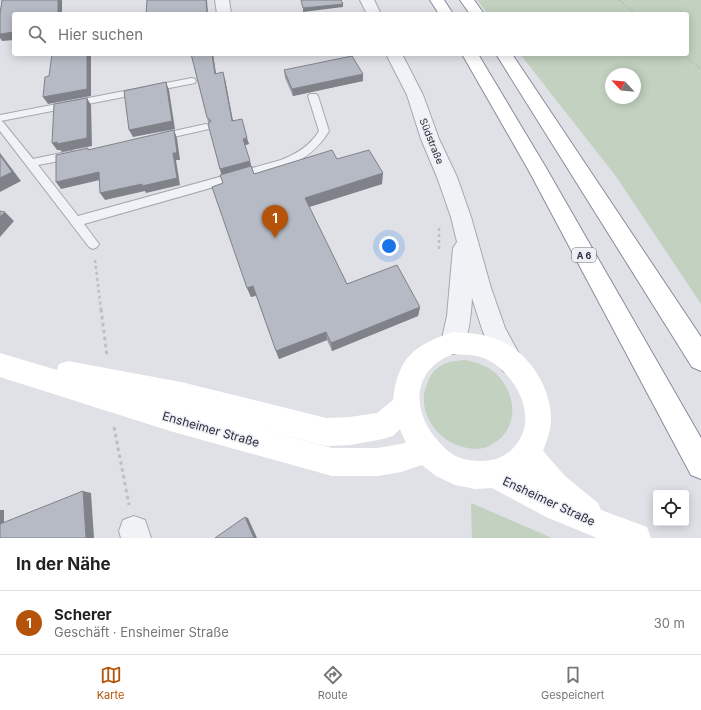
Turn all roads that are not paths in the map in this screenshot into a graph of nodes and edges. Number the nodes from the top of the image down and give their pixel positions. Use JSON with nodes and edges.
{"nodes":[{"id":1,"x":222,"y":0,"type":"edge"},
{"id":2,"x":367,"y":0,"type":"edge"},
{"id":3,"x":437,"y":0,"type":"edge"},
{"id":4,"x":467,"y":0,"type":"edge"},
{"id":5,"x":224,"y":12,"type":"edge"},
{"id":6,"x":373,"y":12,"type":"edge"},
{"id":7,"x":445,"y":12,"type":"edge"},
{"id":8,"x":476,"y":12,"type":"edge"},
{"id":9,"x":395,"y":56,"type":"edge"},
{"id":10,"x":471,"y":56,"type":"edge"},
{"id":11,"x":505,"y":56,"type":"edge"},
{"id":12,"x":192,"y":81,"type":"dead end"},
{"id":13,"x":313,"y":96,"type":"edge"},
{"id":14,"x":0,"y":118,"type":"edge"},
{"id":15,"x":0,"y":124,"type":"edge"},
{"id":16,"x":206,"y":127,"type":"edge"},
{"id":17,"x":151,"y":138,"type":"edge"},
{"id":18,"x":84,"y":152,"type":"edge"},
{"id":19,"x":32,"y":163,"type":"junction"},
{"id":20,"x":77,"y":221,"type":"junction"},
{"id":21,"x":465,"y":231,"type":"junction"},
{"id":22,"x":93,"y":244,"type":"road end"},
{"id":23,"x":453,"y":344,"type":"junction"},
{"id":24,"x":701,"y":359,"type":"edge"},
{"id":25,"x":0,"y":360,"type":"edge"},
{"id":26,"x":512,"y":363,"type":"junction"},
{"id":27,"x":0,"y":365,"type":"edge"},
{"id":28,"x":406,"y":406,"type":"junction"},
{"id":29,"x":682,"y":432,"type":"junction"},
{"id":30,"x":427,"y":450,"type":"junction"},
{"id":31,"x":527,"y":454,"type":"junction"},
{"id":32,"x":701,"y":465,"type":"edge"},
{"id":33,"x":701,"y":470,"type":"edge"},
{"id":34,"x":494,"y":474,"type":"junction"},
{"id":35,"x":604,"y":526,"type":"junction"},
{"id":36,"x":636,"y":538,"type":"edge"}],
"edges":[{"from":1,"to":5,"type":"street"},
{"from":2,"to":6,"type":"street"},
{"from":3,"to":7,"type":"main road"},
{"from":4,"to":8,"type":"main road"},
{"from":9,"to":21,"type":"street","name":"Südstraße"},
{"from":10,"to":29,"type":"main road","number":"A 6"},
{"from":11,"to":24,"type":"main road"},
{"from":12,"to":14,"type":"lane"},
{"from":13,"to":20,"type":"lane"},
{"from":15,"to":19,"type":"lane"},
{"from":16,"to":17,"type":"lane"},
{"from":18,"to":19,"type":"lane"},
{"from":19,"to":20,"type":"lane"},
{"from":20,"to":22,"type":"lane"},
{"from":21,"to":23,"type":"street","name":"Südstraße"},
{"from":21,"to":26,"type":"street","name":"Südstraße"},
{"from":23,"to":26,"type":"main road"},
{"from":23,"to":28,"type":"main road"},
{"from":25,"to":28,"type":"main road"},
{"from":26,"to":31,"type":"main road"},
{"from":27,"to":30,"type":"main road","name":"Ensheimer Straße"},
{"from":28,"to":30,"type":"main road"},
{"from":29,"to":32,"type":"main road","number":"A 6"},
{"from":29,"to":33,"type":"main road"},
{"from":30,"to":34,"type":"main road"},
{"from":31,"to":34,"type":"main road"},
{"from":31,"to":35,"type":"main road","name":"Ensheimer Straße"},
{"from":34,"to":35,"type":"main road","name":"Ensheimer Straße"},
{"from":35,"to":36,"type":"main road","name":"Ensheimer Straße"}]}
